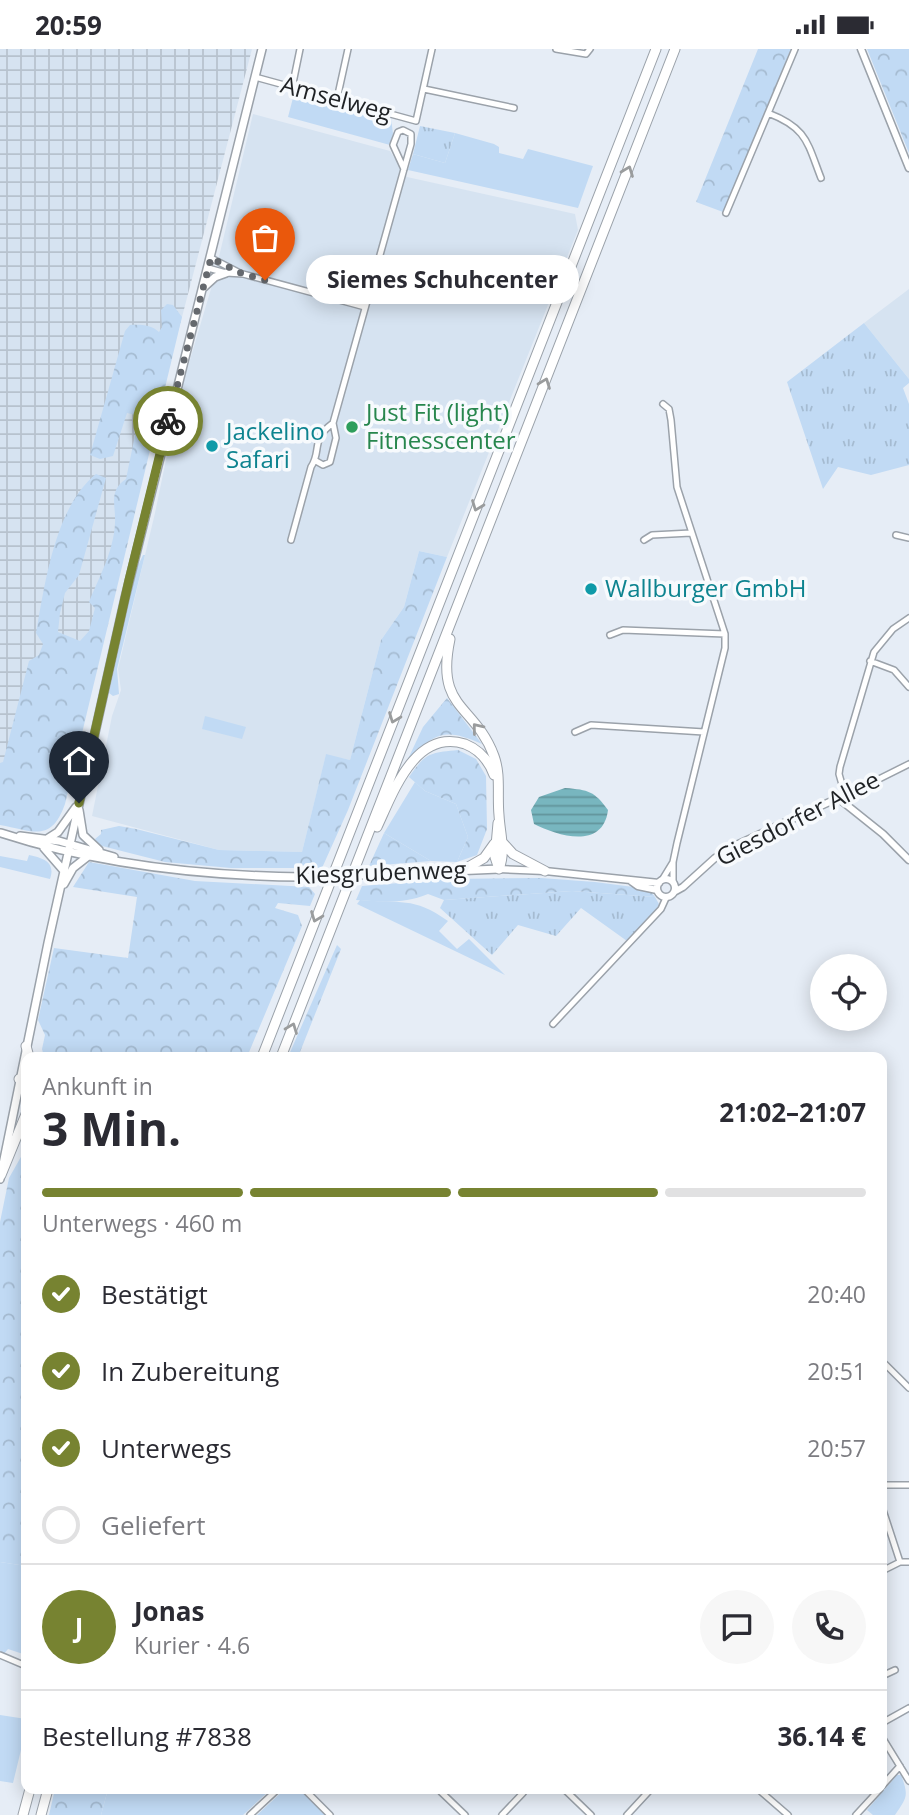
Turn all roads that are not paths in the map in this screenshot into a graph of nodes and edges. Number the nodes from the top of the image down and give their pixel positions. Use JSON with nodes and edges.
{"nodes":[{"id":1,"x":262,"y":49,"type":"edge"},
{"id":2,"x":300,"y":49,"type":"edge"},
{"id":3,"x":348,"y":49,"type":"edge"},
{"id":4,"x":432,"y":49,"type":"edge"},
{"id":5,"x":556,"y":49,"type":"edge"},
{"id":6,"x":590,"y":49,"type":"edge"},
{"id":7,"x":656,"y":49,"type":"edge"},
{"id":8,"x":675,"y":49,"type":"edge"},
{"id":9,"x":795,"y":49,"type":"edge"},
{"id":10,"x":861,"y":49,"type":"edge"},
{"id":11,"x":255,"y":77,"type":"junction"},
{"id":12,"x":292,"y":88,"type":"junction"},
{"id":13,"x":424,"y":89,"type":"junction"},
{"id":14,"x":337,"y":99,"type":"junction"},
{"id":15,"x":514,"y":108,"type":"dead end"},
{"id":16,"x":768,"y":113,"type":"junction"},
{"id":17,"x":909,"y":168,"type":"edge"},
{"id":18,"x":404,"y":169,"type":"junction"},
{"id":19,"x":821,"y":178,"type":"dead end"},
{"id":20,"x":726,"y":213,"type":"dead end"},
{"id":21,"x":211,"y":258,"type":"junction"},
{"id":22,"x":208,"y":268,"type":"junction"},
{"id":23,"x":226,"y":273,"type":"junction"},
{"id":24,"x":243,"y":274,"type":"junction"},
{"id":25,"x":203,"y":289,"type":"junction"},
{"id":26,"x":365,"y":307,"type":"junction"},
{"id":27,"x":663,"y":404,"type":"dead end"},
{"id":28,"x":332,"y":423,"type":"junction"},
{"id":29,"x":316,"y":461,"type":"junction"},
{"id":30,"x":691,"y":533,"type":"junction"},
{"id":31,"x":896,"y":535,"type":"dead end"},
{"id":32,"x":292,"y":538,"type":"dead end"},
{"id":33,"x":909,"y":538,"type":"edge"},
{"id":34,"x":644,"y":540,"type":"dead end"},
{"id":35,"x":455,"y":612,"type":"junction"},
{"id":36,"x":909,"y":618,"type":"edge"},
{"id":37,"x":725,"y":634,"type":"junction"},
{"id":38,"x":610,"y":635,"type":"dead end"},
{"id":39,"x":870,"y":661,"type":"junction"},
{"id":40,"x":907,"y":680,"type":"edge"},
{"id":41,"x":909,"y":688,"type":"edge"},
{"id":42,"x":575,"y":732,"type":"dead end"},
{"id":43,"x":704,"y":732,"type":"junction"},
{"id":44,"x":909,"y":764,"type":"edge"},
{"id":45,"x":499,"y":791,"type":"junction"},
{"id":46,"x":843,"y":797,"type":"junction"},
{"id":47,"x":79,"y":803,"type":"junction"},
{"id":48,"x":1,"y":833,"type":"edge"},
{"id":49,"x":499,"y":842,"type":"junction"},
{"id":50,"x":45,"y":843,"type":"junction"},
{"id":51,"x":69,"y":848,"type":"junction"},
{"id":52,"x":103,"y":853,"type":"junction"},
{"id":53,"x":360,"y":856,"type":"junction"},
{"id":54,"x":88,"y":857,"type":"junction"},
{"id":55,"x":909,"y":860,"type":"edge"},
{"id":56,"x":131,"y":862,"type":"junction"},
{"id":57,"x":673,"y":862,"type":"junction"},
{"id":58,"x":499,"y":869,"type":"junction"},
{"id":59,"x":463,"y":870,"type":"junction"},
{"id":60,"x":64,"y":871,"type":"junction"},
{"id":61,"x":545,"y":871,"type":"junction"},
{"id":62,"x":691,"y":881,"type":"junction"},
{"id":63,"x":673,"y":882,"type":"junction"},
{"id":64,"x":659,"y":884,"type":"junction"},
{"id":65,"x":60,"y":891,"type":"junction"},
{"id":66,"x":674,"y":892,"type":"junction"},
{"id":67,"x":666,"y":898,"type":"junction"},
{"id":68,"x":553,"y":1024,"type":"dead end"},
{"id":69,"x":26,"y":1046,"type":"junction"},
{"id":70,"x":26,"y":1052,"type":"edge"},
{"id":71,"x":28,"y":1052,"type":"edge"},
{"id":72,"x":262,"y":1052,"type":"edge"},
{"id":73,"x":283,"y":1052,"type":"edge"},
{"id":74,"x":21,"y":1092,"type":"edge"},
{"id":75,"x":21,"y":1126,"type":"edge"},
{"id":76,"x":0,"y":1177,"type":"edge"},
{"id":77,"x":887,"y":1366,"type":"edge"},
{"id":78,"x":909,"y":1388,"type":"edge"},
{"id":79,"x":887,"y":1485,"type":"edge"},
{"id":80,"x":909,"y":1485,"type":"edge"},
{"id":81,"x":887,"y":1522,"type":"edge"},
{"id":82,"x":900,"y":1562,"type":"junction"},
{"id":83,"x":909,"y":1562,"type":"edge"},
{"id":84,"x":887,"y":1568,"type":"edge"},
{"id":85,"x":0,"y":1655,"type":"edge"},
{"id":86,"x":21,"y":1664,"type":"edge"},
{"id":87,"x":895,"y":1669,"type":"dead end"},
{"id":88,"x":887,"y":1673,"type":"edge"},
{"id":89,"x":909,"y":1708,"type":"edge"},
{"id":90,"x":887,"y":1720,"type":"edge"},
{"id":91,"x":887,"y":1745,"type":"edge"},
{"id":92,"x":900,"y":1766,"type":"junction"},
{"id":93,"x":887,"y":1780,"type":"edge"},
{"id":94,"x":909,"y":1781,"type":"edge"},
{"id":95,"x":29,"y":1794,"type":"edge"},
{"id":96,"x":46,"y":1794,"type":"edge"},
{"id":97,"x":273,"y":1794,"type":"edge"},
{"id":98,"x":309,"y":1794,"type":"edge"},
{"id":99,"x":443,"y":1794,"type":"edge"},
{"id":100,"x":522,"y":1794,"type":"edge"},
{"id":101,"x":572,"y":1794,"type":"edge"},
{"id":102,"x":646,"y":1794,"type":"edge"},
{"id":103,"x":764,"y":1794,"type":"edge"},
{"id":104,"x":875,"y":1794,"type":"edge"},
{"id":105,"x":23,"y":1815,"type":"edge"},
{"id":106,"x":41,"y":1815,"type":"edge"},
{"id":107,"x":250,"y":1815,"type":"edge"},
{"id":108,"x":330,"y":1815,"type":"edge"},
{"id":109,"x":465,"y":1815,"type":"edge"},
{"id":110,"x":502,"y":1815,"type":"edge"},
{"id":111,"x":591,"y":1815,"type":"edge"},
{"id":112,"x":627,"y":1815,"type":"edge"},
{"id":113,"x":788,"y":1815,"type":"edge"},
{"id":114,"x":856,"y":1815,"type":"edge"}],
"edges":[{"from":1,"to":11,"type":"main road"},
{"from":2,"to":12,"type":"street"},
{"from":3,"to":14,"type":"street"},
{"from":4,"to":13,"type":"street"},
{"from":5,"to":6,"type":"street"},
{"from":7,"to":72,"type":"highway","one_way":true},
{"from":35,"to":8,"type":"highway","one_way":true},
{"from":9,"to":16,"type":"street"},
{"from":10,"to":17,"type":"street"},
{"from":11,"to":12,"type":"street","name":"Amselweg"},
{"from":11,"to":21,"type":"main road"},
{"from":12,"to":14,"type":"street","name":"Amselweg"},
{"from":13,"to":14,"type":"street","name":"Amselweg"},
{"from":13,"to":15,"type":"street"},
{"from":16,"to":19,"type":"street"},
{"from":16,"to":20,"type":"street"},
{"from":18,"to":18,"type":"street"},
{"from":18,"to":26,"type":"street"},
{"from":21,"to":22,"type":"main road"},
{"from":21,"to":24,"type":"street"},
{"from":22,"to":23,"type":"street"},
{"from":22,"to":25,"type":"main road"},
{"from":23,"to":24,"type":"street"},
{"from":23,"to":25,"type":"main road"},
{"from":24,"to":26,"type":"street"},
{"from":25,"to":47,"type":"main road"},
{"from":26,"to":28,"type":"street"},
{"from":27,"to":30,"type":"street"},
{"from":28,"to":29,"type":"street"},
{"from":28,"to":29,"type":"street"},
{"from":29,"to":32,"type":"street"},
{"from":30,"to":34,"type":"street"},
{"from":30,"to":37,"type":"street"},
{"from":31,"to":33,"type":"street"},
{"from":45,"to":35,"type":"highway","one_way":true},
{"from":35,"to":53,"type":"highway"},
{"from":36,"to":39,"type":"street"},
{"from":37,"to":38,"type":"street"},
{"from":37,"to":43,"type":"street"},
{"from":39,"to":40,"type":"street"},
{"from":39,"to":46,"type":"street"},
{"from":40,"to":41,"type":"street"},
{"from":42,"to":43,"type":"street"},
{"from":43,"to":57,"type":"street"},
{"from":44,"to":46,"type":"street","name":"Giesdorfer Allee"},
{"from":45,"to":49,"type":"highway"},
{"from":45,"to":53,"type":"highway"},
{"from":46,"to":55,"type":"street"},
{"from":46,"to":62,"type":"street","name":"Giesdorfer Allee"},
{"from":47,"to":50,"type":"main road"},
{"from":47,"to":51,"type":"main road"},
{"from":47,"to":52,"type":"main road"},
{"from":48,"to":50,"type":"main road","name":"Kiesgrubenweg"},
{"from":49,"to":58,"type":"highway"},
{"from":49,"to":59,"type":"highway"},
{"from":49,"to":61,"type":"highway"},
{"from":50,"to":51,"type":"main road","name":"Kiesgrubenweg"},
{"from":50,"to":60,"type":"main road"},
{"from":51,"to":52,"type":"main road","name":"Kiesgrubenweg"},
{"from":51,"to":54,"type":"main road","name":"Kiesgrubenweg"},
{"from":51,"to":60,"type":"main road"},
{"from":52,"to":56,"type":"main road","name":"Kiesgrubenweg"},
{"from":73,"to":53,"type":"highway","one_way":true},
{"from":54,"to":56,"type":"main road","name":"Kiesgrubenweg"},
{"from":54,"to":65,"type":"main road"},
{"from":56,"to":59,"type":"main road","name":"Kiesgrubenweg","bridge":true},
{"from":57,"to":63,"type":"street"},
{"from":57,"to":64,"type":"street"},
{"from":58,"to":59,"type":"main road","name":"Kiesgrubenweg"},
{"from":58,"to":61,"type":"street","name":"Kiesgrubenweg"},
{"from":60,"to":65,"type":"main road"},
{"from":61,"to":64,"type":"street","name":"Kiesgrubenweg"},
{"from":62,"to":63,"type":"street","name":"Giesdorfer Allee"},
{"from":62,"to":66,"type":"street","name":"Giesdorfer Allee"},
{"from":63,"to":64,"type":"street","name":"Giesdorfer Allee"},
{"from":63,"to":66,"type":"street"},
{"from":64,"to":67,"type":"street"},
{"from":65,"to":69,"type":"main road"},
{"from":66,"to":67,"type":"street","name":"Giesdorfer Allee"},
{"from":67,"to":68,"type":"street"},
{"from":69,"to":70,"type":"main road"},
{"from":69,"to":71,"type":"highway"},
{"from":74,"to":76,"type":"main road"},
{"from":75,"to":76,"type":"highway"},
{"from":77,"to":78,"type":"street"},
{"from":79,"to":80,"type":"street"},
{"from":81,"to":82,"type":"street"},
{"from":82,"to":83,"type":"street"},
{"from":82,"to":84,"type":"street"},
{"from":85,"to":86,"type":"street"},
{"from":87,"to":88,"type":"street"},
{"from":89,"to":90,"type":"street"},
{"from":91,"to":92,"type":"street"},
{"from":92,"to":93,"type":"street"},
{"from":92,"to":94,"type":"street"},
{"from":95,"to":105,"type":"highway"},
{"from":96,"to":106,"type":"highway"},
{"from":97,"to":107,"type":"street"},
{"from":98,"to":108,"type":"street"},
{"from":99,"to":109,"type":"street"},
{"from":100,"to":110,"type":"street"},
{"from":101,"to":111,"type":"street"},
{"from":102,"to":112,"type":"street"},
{"from":103,"to":113,"type":"street"},
{"from":104,"to":114,"type":"street"}]}
